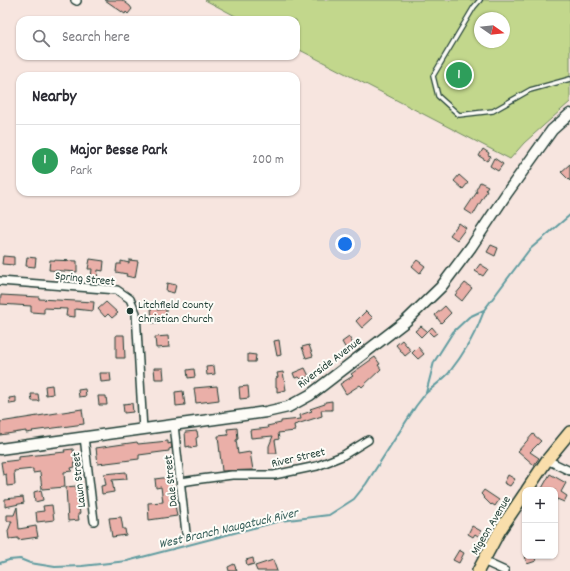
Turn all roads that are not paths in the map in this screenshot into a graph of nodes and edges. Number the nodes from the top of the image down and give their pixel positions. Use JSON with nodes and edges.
{"nodes":[{"id":1,"x":480,"y":0,"type":"edge"},
{"id":2,"x":570,"y":79,"type":"edge"},
{"id":3,"x":570,"y":114,"type":"edge"},
{"id":4,"x":0,"y":281,"type":"edge"},
{"id":5,"x":174,"y":426,"type":"junction"},
{"id":6,"x":143,"y":430,"type":"junction"},
{"id":7,"x":570,"y":432,"type":"edge"},
{"id":8,"x":84,"y":437,"type":"junction"},
{"id":9,"x":368,"y":440,"type":"dead end"},
{"id":10,"x":0,"y":449,"type":"edge"},
{"id":11,"x":547,"y":460,"type":"junction"},
{"id":12,"x":570,"y":471,"type":"edge"},
{"id":13,"x":181,"y":482,"type":"junction"},
{"id":14,"x":529,"y":487,"type":"edge"},
{"id":15,"x":522,"y":497,"type":"edge"},
{"id":16,"x":94,"y":521,"type":"dead end"},
{"id":17,"x":186,"y":533,"type":"dead end"},
{"id":18,"x":483,"y":561,"type":"junction"},
{"id":19,"x":478,"y":571,"type":"edge"},
{"id":20,"x":504,"y":571,"type":"edge"}],
"edges":[{"from":1,"to":2,"type":"lane"},
{"from":3,"to":5,"type":"street","name":"Riverside Avenue"},
{"from":4,"to":6,"type":"street","name":"Spring Street"},
{"from":5,"to":6,"type":"street","name":"Riverside Avenue"},
{"from":5,"to":13,"type":"street","name":"Dale Street"},
{"from":6,"to":8,"type":"street","name":"Riverside Avenue"},
{"from":7,"to":11,"type":"main road","name":"Migeon Avenue"},
{"from":8,"to":10,"type":"street","name":"Riverside Avenue"},
{"from":8,"to":16,"type":"street","name":"Lawn Street"},
{"from":9,"to":13,"type":"street","name":"River Street"},
{"from":11,"to":12,"type":"street"},
{"from":11,"to":14,"type":"main road","name":"Migeon Avenue"},
{"from":13,"to":17,"type":"street","name":"Dale Street"},
{"from":15,"to":18,"type":"main road","name":"Migeon Avenue"},
{"from":18,"to":19,"type":"main road","name":"Migeon Avenue"},
{"from":18,"to":20,"type":"street"}]}
